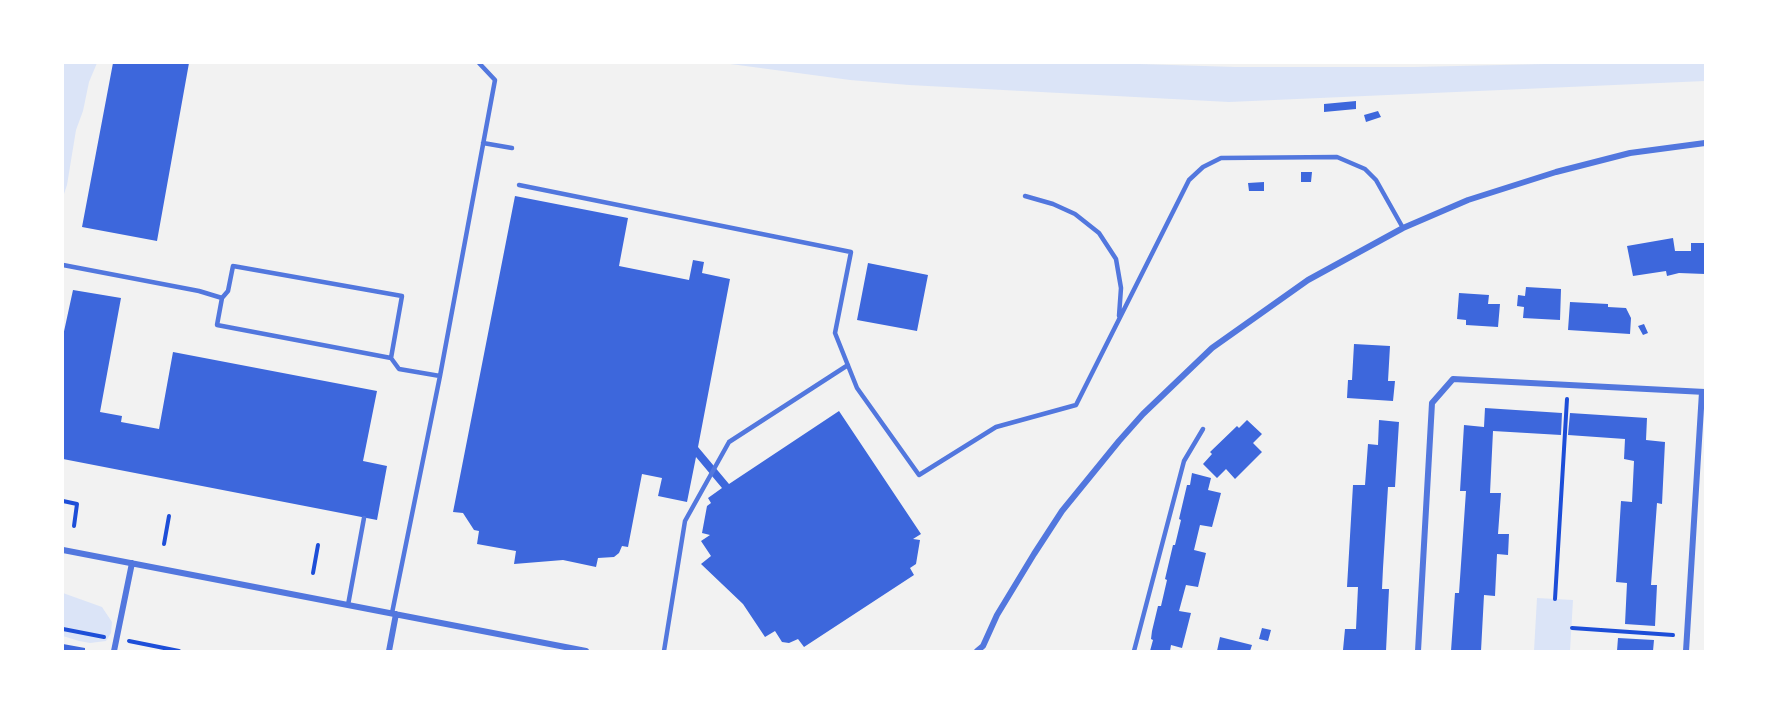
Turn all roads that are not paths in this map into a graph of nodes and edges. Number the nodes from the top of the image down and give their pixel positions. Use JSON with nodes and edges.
{"nodes":[{"id":1,"x":479,"y":63,"type":"edge"},
{"id":2,"x":483,"y":143,"type":"junction"},
{"id":3,"x":1705,"y":143,"type":"edge"},
{"id":4,"x":512,"y":148,"type":"dead end"},
{"id":5,"x":519,"y":185,"type":"dead end"},
{"id":6,"x":1024,"y":196,"type":"dead end"},
{"id":7,"x":1403,"y":228,"type":"junction"},
{"id":8,"x":63,"y":266,"type":"edge"},
{"id":9,"x":222,"y":298,"type":"junction"},
{"id":10,"x":1119,"y":318,"type":"junction"},
{"id":11,"x":391,"y":357,"type":"junction"},
{"id":12,"x":848,"y":365,"type":"junction"},
{"id":13,"x":440,"y":376,"type":"junction"},
{"id":14,"x":1704,"y":392,"type":"edge"},
{"id":15,"x":1203,"y":429,"type":"dead end"},
{"id":16,"x":364,"y":518,"type":"dead end"},
{"id":17,"x":63,"y":550,"type":"edge"},
{"id":18,"x":132,"y":563,"type":"junction"},
{"id":19,"x":348,"y":605,"type":"junction"},
{"id":20,"x":394,"y":614,"type":"junction"},
{"id":21,"x":983,"y":648,"type":"edge"},
{"id":22,"x":114,"y":651,"type":"edge"},
{"id":23,"x":389,"y":651,"type":"edge"},
{"id":24,"x":586,"y":651,"type":"edge"},
{"id":25,"x":664,"y":651,"type":"edge"},
{"id":26,"x":977,"y":651,"type":"edge"},
{"id":27,"x":1134,"y":651,"type":"edge"},
{"id":28,"x":1418,"y":651,"type":"edge"},
{"id":29,"x":1686,"y":651,"type":"edge"}],
"edges":[{"from":1,"to":2,"type":"lane"},
{"from":2,"to":4,"type":"lane"},
{"from":2,"to":13,"type":"lane"},
{"from":3,"to":7,"type":"street"},
{"from":5,"to":12,"type":"lane"},
{"from":6,"to":10,"type":"lane"},
{"from":7,"to":10,"type":"lane"},
{"from":7,"to":21,"type":"street"},
{"from":8,"to":9,"type":"lane"},
{"from":9,"to":11,"type":"lane"},
{"from":9,"to":11,"type":"lane"},
{"from":10,"to":12,"type":"lane"},
{"from":11,"to":13,"type":"lane"},
{"from":12,"to":25,"type":"lane"},
{"from":13,"to":20,"type":"lane"},
{"from":14,"to":28,"type":"street"},
{"from":14,"to":29,"type":"street"},
{"from":15,"to":27,"type":"lane"},
{"from":16,"to":19,"type":"lane"},
{"from":17,"to":18,"type":"street"},
{"from":18,"to":19,"type":"street"},
{"from":18,"to":22,"type":"street"},
{"from":19,"to":20,"type":"street"},
{"from":20,"to":23,"type":"street"},
{"from":20,"to":24,"type":"street"},
{"from":21,"to":26,"type":"street"}]}
